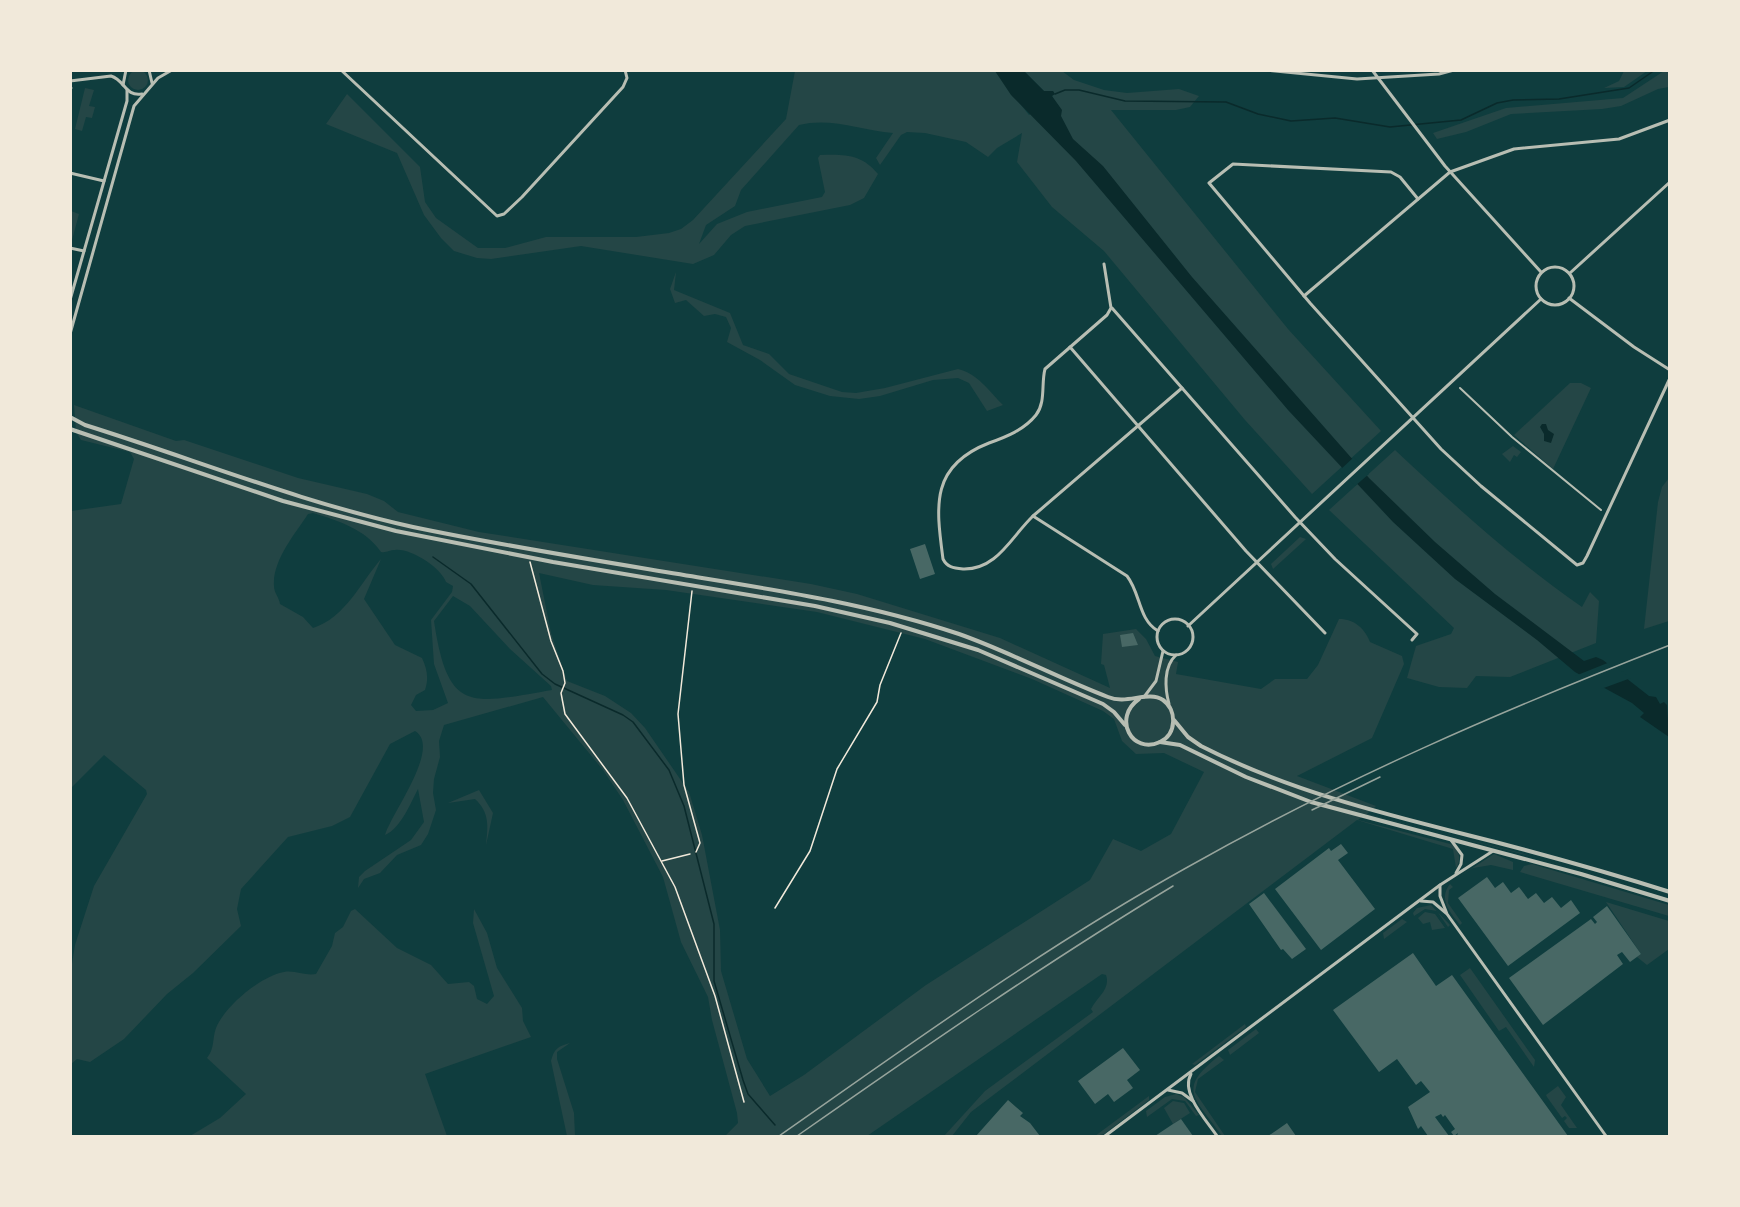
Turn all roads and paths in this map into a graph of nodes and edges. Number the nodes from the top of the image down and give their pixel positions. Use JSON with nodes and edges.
{"nodes":[{"id":1,"x":126,"y":70,"type":"edge"},
{"id":2,"x":149,"y":70,"type":"edge"},
{"id":3,"x":172,"y":70,"type":"edge"},
{"id":4,"x":625,"y":70,"type":"edge"},
{"id":5,"x":1266,"y":70,"type":"edge"},
{"id":6,"x":1372,"y":70,"type":"edge"},
{"id":7,"x":1454,"y":70,"type":"edge"},
{"id":8,"x":344,"y":72,"type":"edge"},
{"id":9,"x":1377,"y":77,"type":"junction"},
{"id":10,"x":70,"y":81,"type":"edge"},
{"id":11,"x":152,"y":85,"type":"junction"},
{"id":12,"x":125,"y":88,"type":"junction"},
{"id":13,"x":144,"y":93,"type":"junction"},
{"id":14,"x":1670,"y":120,"type":"edge"},
{"id":15,"x":1450,"y":172,"type":"junction"},
{"id":16,"x":70,"y":173,"type":"edge"},
{"id":17,"x":104,"y":181,"type":"junction"},
{"id":18,"x":1670,"y":182,"type":"edge"},
{"id":19,"x":1418,"y":199,"type":"junction"},
{"id":20,"x":70,"y":248,"type":"edge"},
{"id":21,"x":84,"y":251,"type":"junction"},
{"id":22,"x":1104,"y":264,"type":"dead end"},
{"id":23,"x":1541,"y":272,"type":"junction"},
{"id":24,"x":1570,"y":273,"type":"junction"},
{"id":25,"x":1304,"y":296,"type":"junction"},
{"id":26,"x":1569,"y":298,"type":"junction"},
{"id":27,"x":1541,"y":299,"type":"junction"},
{"id":28,"x":70,"y":300,"type":"edge"},
{"id":29,"x":1111,"y":308,"type":"junction"},
{"id":30,"x":70,"y":334,"type":"edge"},
{"id":31,"x":1070,"y":347,"type":"junction"},
{"id":32,"x":1670,"y":369,"type":"edge"},
{"id":33,"x":1670,"y":378,"type":"edge"},
{"id":34,"x":1182,"y":388,"type":"junction"},
{"id":35,"x":1460,"y":388,"type":"dead end"},
{"id":36,"x":70,"y":417,"type":"edge"},
{"id":37,"x":1413,"y":418,"type":"junction"},
{"id":38,"x":1137,"y":428,"type":"junction"},
{"id":39,"x":70,"y":429,"type":"edge"},
{"id":40,"x":1601,"y":510,"type":"dead end"},
{"id":41,"x":1033,"y":516,"type":"junction"},
{"id":42,"x":1300,"y":522,"type":"junction"},
{"id":43,"x":528,"y":558,"type":"junction"},
{"id":44,"x":1257,"y":563,"type":"junction"},
{"id":45,"x":693,"y":585,"type":"junction"},
{"id":46,"x":1328,"y":625,"type":"dead end"},
{"id":47,"x":903,"y":626,"type":"junction"},
{"id":48,"x":1188,"y":626,"type":"junction"},
{"id":49,"x":1158,"y":631,"type":"junction"},
{"id":50,"x":1412,"y":640,"type":"dead end"},
{"id":51,"x":1163,"y":651,"type":"junction"},
{"id":52,"x":1176,"y":655,"type":"junction"},
{"id":53,"x":1144,"y":697,"type":"junction"},
{"id":54,"x":1138,"y":699,"type":"junction"},
{"id":55,"x":1169,"y":706,"type":"junction"},
{"id":56,"x":1174,"y":718,"type":"junction"},
{"id":57,"x":1128,"y":730,"type":"junction"},
{"id":58,"x":1160,"y":742,"type":"junction"},
{"id":59,"x":1449,"y":839,"type":"junction"},
{"id":60,"x":1495,"y":850,"type":"junction"},
{"id":61,"x":696,"y":852,"type":"dead end"},
{"id":62,"x":690,"y":854,"type":"dead end"},
{"id":63,"x":662,"y":861,"type":"junction"},
{"id":64,"x":1456,"y":874,"type":"junction"},
{"id":65,"x":1440,"y":885,"type":"junction"},
{"id":66,"x":1670,"y":892,"type":"edge"},
{"id":67,"x":1419,"y":901,"type":"junction"},
{"id":68,"x":1670,"y":901,"type":"edge"},
{"id":69,"x":775,"y":908,"type":"dead end"},
{"id":70,"x":1447,"y":914,"type":"junction"},
{"id":71,"x":1192,"y":1072,"type":"junction"},
{"id":72,"x":1168,"y":1090,"type":"junction"},
{"id":73,"x":1193,"y":1101,"type":"junction"},
{"id":74,"x":744,"y":1102,"type":"dead end"},
{"id":75,"x":1105,"y":1137,"type":"edge"},
{"id":76,"x":1217,"y":1137,"type":"edge"},
{"id":77,"x":1606,"y":1137,"type":"edge"}],
"edges":[{"from":1,"to":12,"type":"street"},
{"from":2,"to":11,"type":"street"},
{"from":3,"to":11,"type":"street"},
{"from":4,"to":8,"type":"street"},
{"from":5,"to":9,"type":"street"},
{"from":6,"to":9,"type":"street"},
{"from":7,"to":9,"type":"street"},
{"from":9,"to":15,"type":"street"},
{"from":10,"to":12,"type":"street"},
{"from":11,"to":13,"type":"street"},
{"from":12,"to":13,"type":"street"},
{"from":12,"to":17,"type":"street"},
{"from":13,"to":30,"type":"street"},
{"from":14,"to":15,"type":"street"},
{"from":15,"to":19,"type":"street"},
{"from":15,"to":23,"type":"street"},
{"from":16,"to":17,"type":"street"},
{"from":17,"to":21,"type":"street"},
{"from":18,"to":24,"type":"street"},
{"from":19,"to":25,"type":"street"},
{"from":19,"to":25,"type":"street"},
{"from":20,"to":21,"type":"street"},
{"from":21,"to":28,"type":"street"},
{"from":22,"to":29,"type":"street"},
{"from":23,"to":24,"type":"street"},
{"from":23,"to":27,"type":"street"},
{"from":24,"to":26,"type":"street"},
{"from":25,"to":37,"type":"street"},
{"from":26,"to":27,"type":"street"},
{"from":26,"to":32,"type":"street"},
{"from":27,"to":37,"type":"street"},
{"from":29,"to":31,"type":"street"},
{"from":29,"to":34,"type":"street"},
{"from":31,"to":38,"type":"street"},
{"from":31,"to":41,"type":"street"},
{"from":33,"to":37,"type":"street"},
{"from":34,"to":38,"type":"street"},
{"from":34,"to":42,"type":"street"},
{"from":35,"to":40,"type":"street"},
{"from":36,"to":54,"type":"street"},
{"from":37,"to":42,"type":"street"},
{"from":38,"to":41,"type":"street"},
{"from":38,"to":44,"type":"street"},
{"from":39,"to":43,"type":"street"},
{"from":41,"to":49,"type":"street"},
{"from":42,"to":44,"type":"street"},
{"from":42,"to":50,"type":"street"},
{"from":43,"to":45,"type":"street"},
{"from":43,"to":63,"type":"path"},
{"from":44,"to":46,"type":"street"},
{"from":44,"to":48,"type":"street"},
{"from":45,"to":47,"type":"street"},
{"from":45,"to":61,"type":"path"},
{"from":47,"to":57,"type":"street"},
{"from":47,"to":69,"type":"path"},
{"from":48,"to":49,"type":"street"},
{"from":48,"to":52,"type":"street"},
{"from":49,"to":51,"type":"street"},
{"from":51,"to":52,"type":"street"},
{"from":51,"to":53,"type":"street"},
{"from":52,"to":55,"type":"street"},
{"from":53,"to":54,"type":"street"},
{"from":53,"to":55,"type":"street"},
{"from":54,"to":57,"type":"street"},
{"from":55,"to":56,"type":"street"},
{"from":56,"to":58,"type":"street"},
{"from":56,"to":66,"type":"street"},
{"from":57,"to":58,"type":"street"},
{"from":58,"to":59,"type":"street"},
{"from":59,"to":60,"type":"street"},
{"from":59,"to":64,"type":"street"},
{"from":60,"to":64,"type":"street"},
{"from":60,"to":68,"type":"street"},
{"from":62,"to":63,"type":"path"},
{"from":63,"to":74,"type":"path"},
{"from":64,"to":65,"type":"street"},
{"from":65,"to":67,"type":"street"},
{"from":65,"to":70,"type":"street"},
{"from":67,"to":70,"type":"street"},
{"from":67,"to":71,"type":"street"},
{"from":70,"to":77,"type":"street"},
{"from":71,"to":72,"type":"street"},
{"from":71,"to":73,"type":"street"},
{"from":72,"to":73,"type":"street"},
{"from":72,"to":75,"type":"street"},
{"from":73,"to":76,"type":"street"}]}
